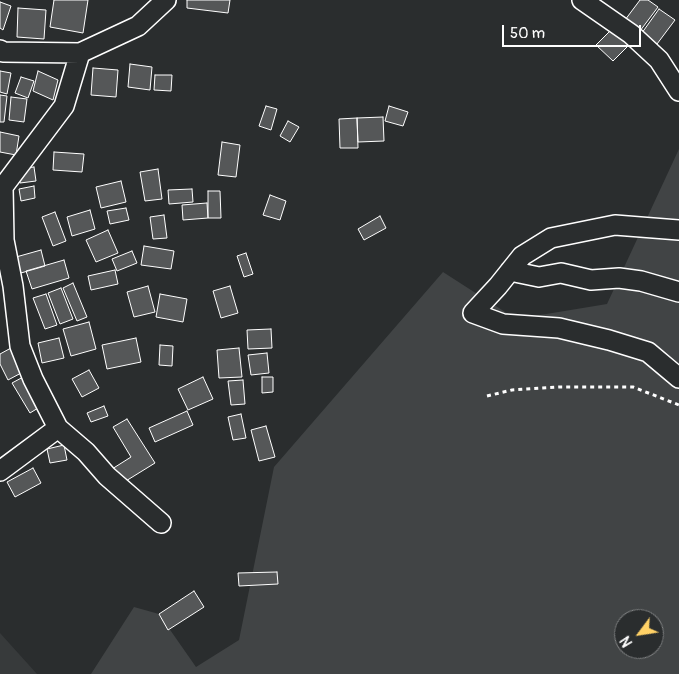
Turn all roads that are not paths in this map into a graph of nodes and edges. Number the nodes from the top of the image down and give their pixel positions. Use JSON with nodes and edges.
{"nodes":[{"id":1,"x":166,"y":0,"type":"edge"},
{"id":2,"x":582,"y":0,"type":"edge"},
{"id":3,"x":0,"y":50,"type":"edge"},
{"id":4,"x":80,"y":53,"type":"junction"},
{"id":5,"x":679,"y":91,"type":"edge"},
{"id":6,"x":679,"y":230,"type":"edge"},
{"id":7,"x":510,"y":270,"type":"junction"},
{"id":8,"x":679,"y":292,"type":"edge"},
{"id":9,"x":679,"y":378,"type":"edge"},
{"id":10,"x":58,"y":428,"type":"junction"},
{"id":11,"x":0,"y":471,"type":"edge"},
{"id":12,"x":161,"y":523,"type":"dead end"}],
"edges":[{"from":1,"to":4,"type":"street"},
{"from":2,"to":5,"type":"street"},
{"from":3,"to":4,"type":"street"},
{"from":4,"to":10,"type":"street"},
{"from":6,"to":7,"type":"street"},
{"from":7,"to":8,"type":"street"},
{"from":7,"to":9,"type":"street"},
{"from":10,"to":11,"type":"street"},
{"from":10,"to":12,"type":"street"}]}
